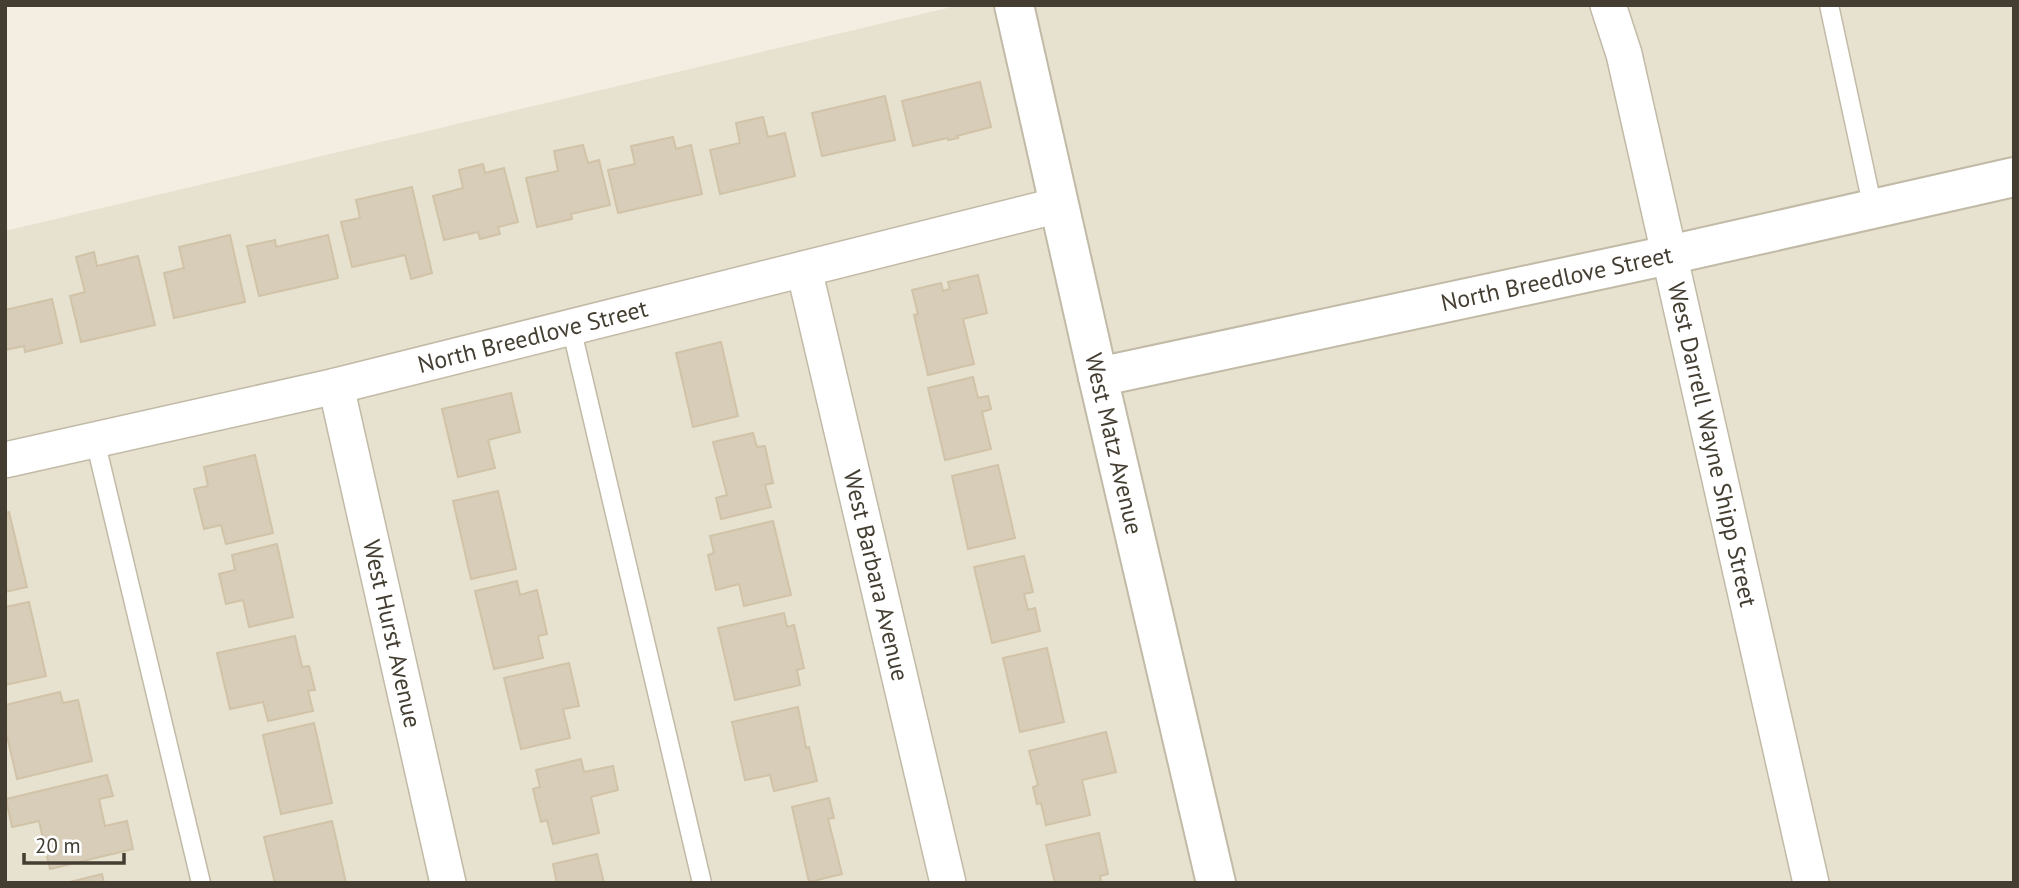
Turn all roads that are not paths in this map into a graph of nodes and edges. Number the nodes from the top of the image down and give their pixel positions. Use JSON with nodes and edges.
{"nodes":[{"id":1,"x":1014,"y":5,"type":"edge"},
{"id":2,"x":1608,"y":5,"type":"edge"},
{"id":3,"x":1829,"y":5,"type":"edge"},
{"id":4,"x":2014,"y":177,"type":"edge"},
{"id":5,"x":1059,"y":205,"type":"junction"},
{"id":6,"x":1873,"y":209,"type":"junction"},
{"id":7,"x":1669,"y":255,"type":"junction"},
{"id":8,"x":804,"y":269,"type":"junction"},
{"id":9,"x":571,"y":327,"type":"junction"},
{"id":10,"x":1098,"y":377,"type":"junction"},
{"id":11,"x":336,"y":386,"type":"junction"},
{"id":12,"x":94,"y":440,"type":"junction"},
{"id":13,"x":5,"y":460,"type":"edge"},
{"id":14,"x":201,"y":883,"type":"edge"},
{"id":15,"x":448,"y":883,"type":"edge"},
{"id":16,"x":702,"y":883,"type":"edge"},
{"id":17,"x":948,"y":883,"type":"edge"},
{"id":18,"x":1216,"y":883,"type":"edge"},
{"id":19,"x":1811,"y":883,"type":"edge"}],
"edges":[{"from":1,"to":5,"type":"street","name":"West Matz Avenue"},
{"from":2,"to":7,"type":"street","name":"West Darrell Wayne Shipp Street"},
{"from":3,"to":6,"type":"lane"},
{"from":4,"to":6,"type":"street","name":"North Breedlove Street"},
{"from":5,"to":8,"type":"street","name":"North Breedlove Street"},
{"from":5,"to":10,"type":"street","name":"West Matz Avenue"},
{"from":6,"to":7,"type":"street","name":"North Breedlove Street"},
{"from":7,"to":10,"type":"street","name":"North Breedlove Street"},
{"from":7,"to":19,"type":"street","name":"West Darrell Wayne Shipp Street"},
{"from":8,"to":9,"type":"street","name":"North Breedlove Street"},
{"from":8,"to":17,"type":"street","name":"West Barbara Avenue"},
{"from":9,"to":11,"type":"street","name":"North Breedlove Street"},
{"from":9,"to":16,"type":"lane"},
{"from":10,"to":18,"type":"street","name":"West Matz Avenue"},
{"from":11,"to":12,"type":"street","name":"North Breedlove Street"},
{"from":11,"to":15,"type":"street","name":"West Hurst Avenue"},
{"from":12,"to":13,"type":"street","name":"North Breedlove Street"},
{"from":12,"to":14,"type":"lane"}]}
